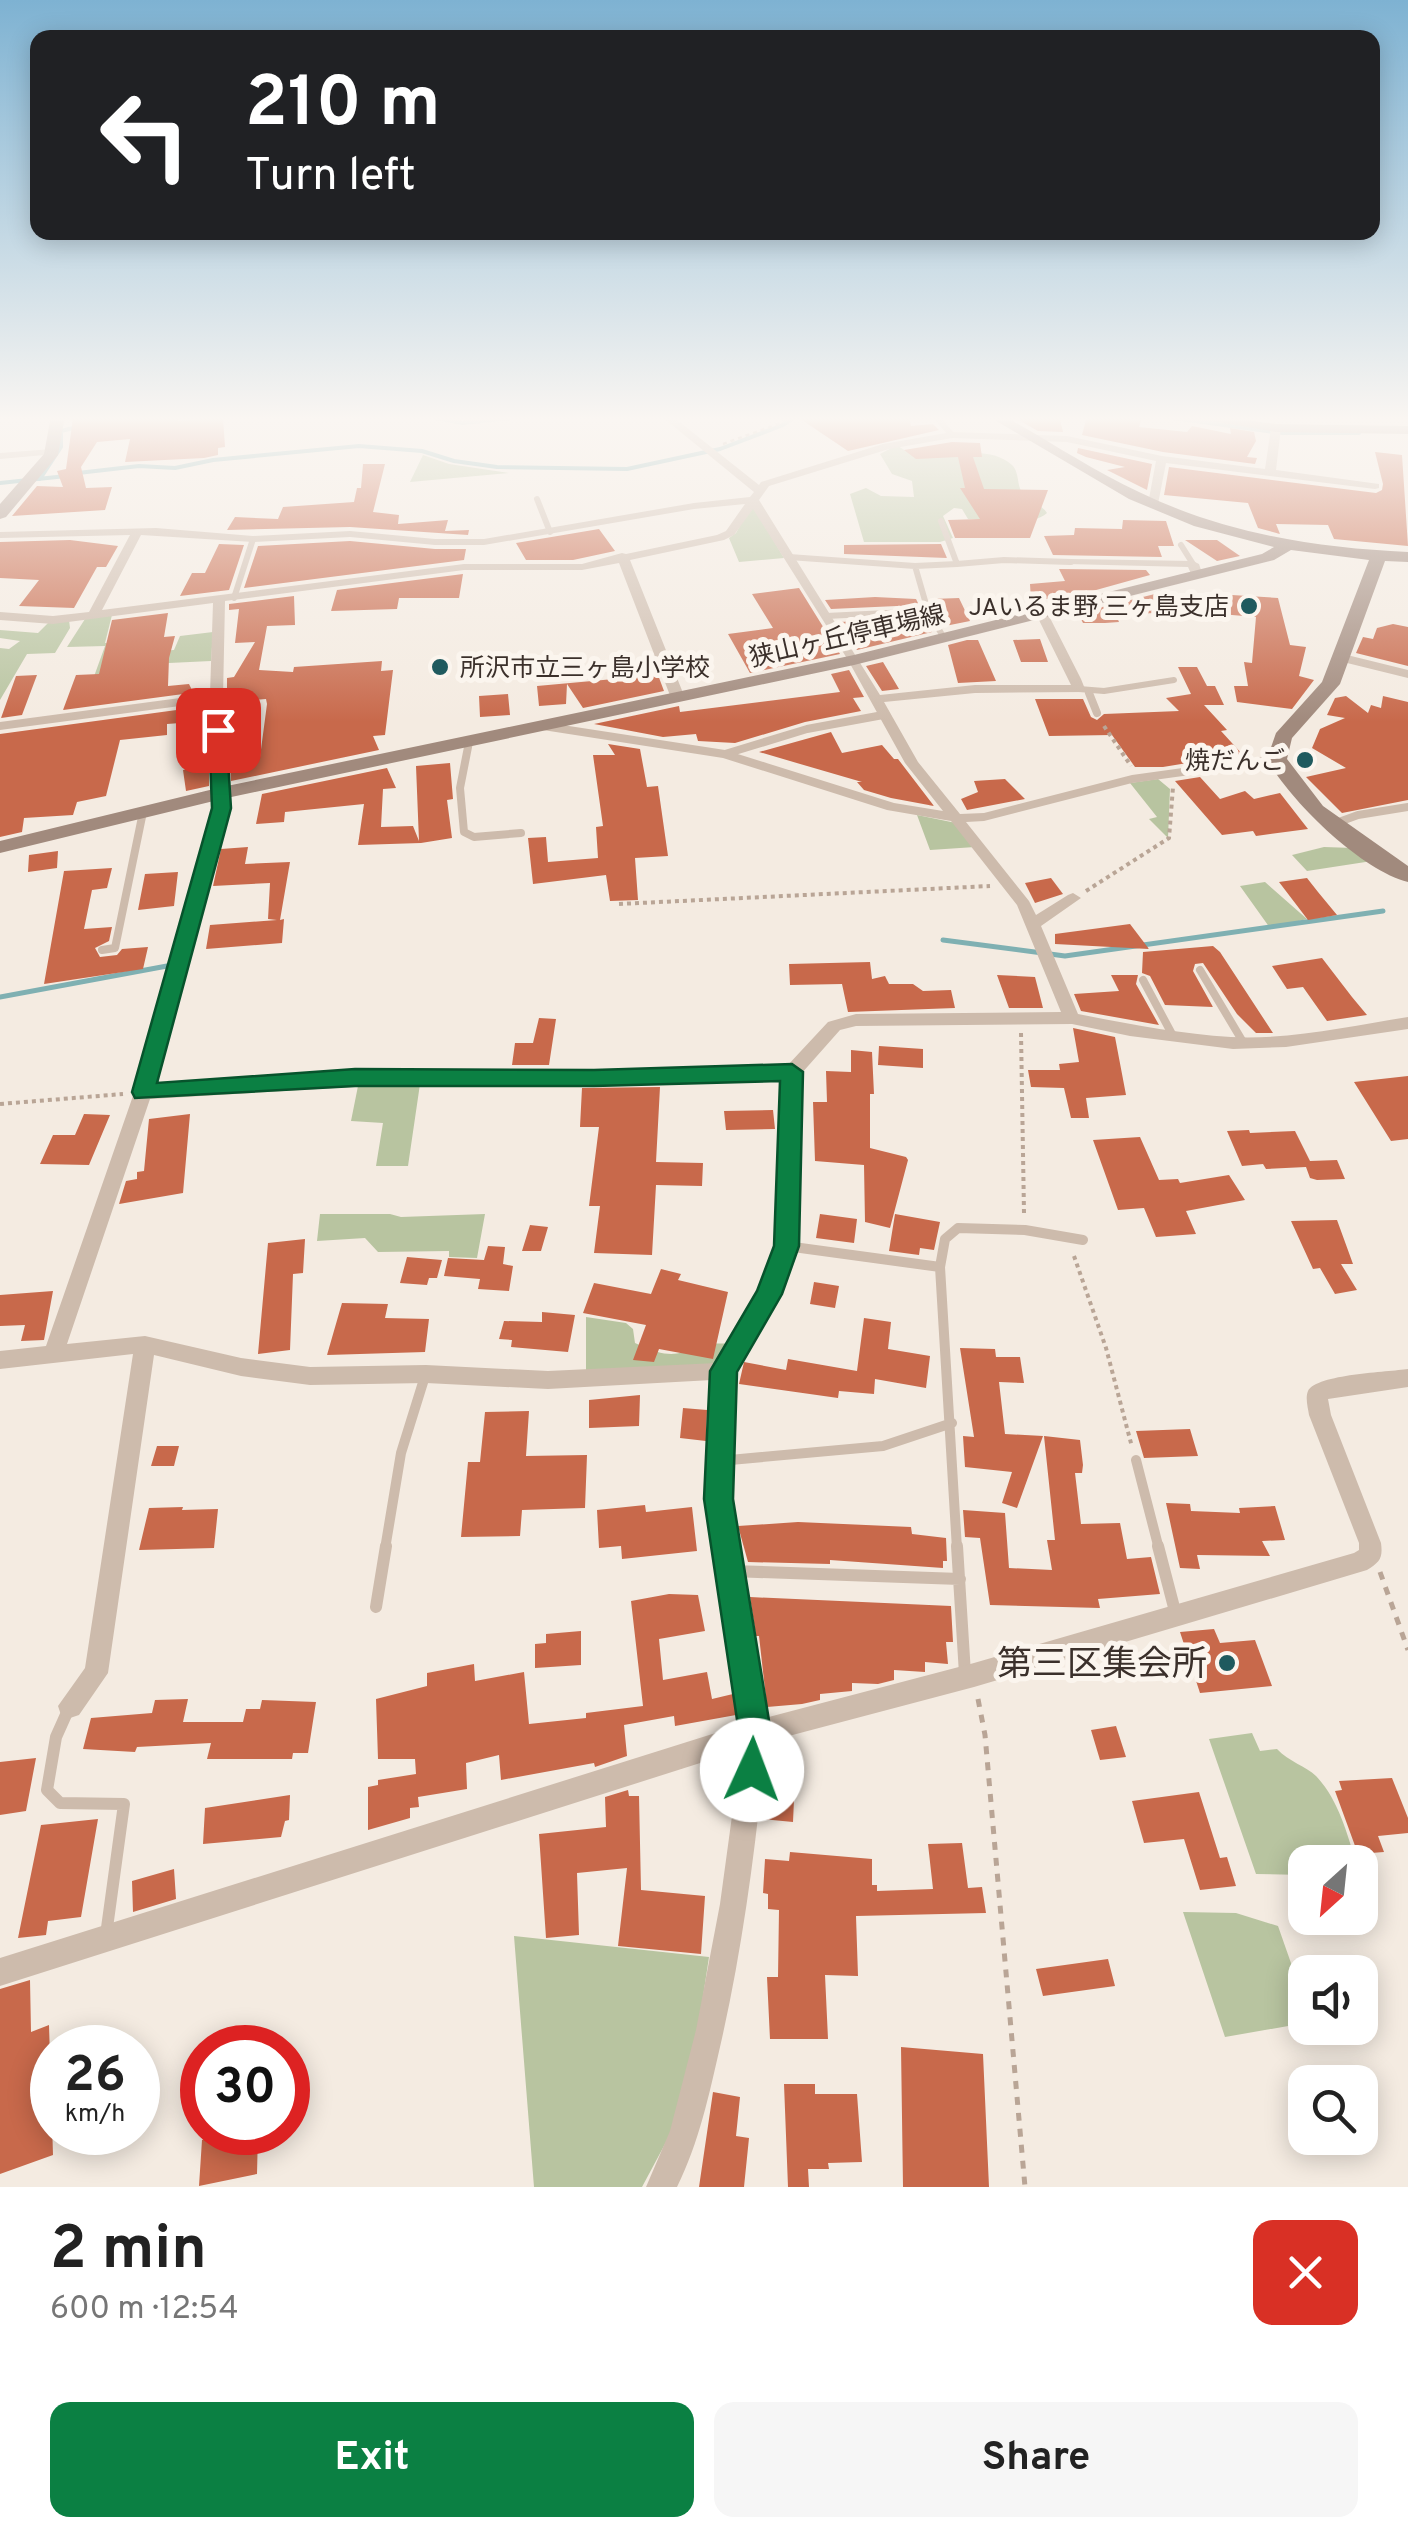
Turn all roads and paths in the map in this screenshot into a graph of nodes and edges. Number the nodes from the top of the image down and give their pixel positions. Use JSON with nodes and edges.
{"nodes":[{"id":1,"x":545,"y":518,"type":"edge"},
{"id":2,"x":627,"y":518,"type":"edge"},
{"id":3,"x":739,"y":518,"type":"edge"},
{"id":4,"x":768,"y":518,"type":"edge"},
{"id":5,"x":1192,"y":518,"type":"edge"},
{"id":6,"x":942,"y":520,"type":"dead end"},
{"id":7,"x":137,"y":532,"type":"junction"},
{"id":8,"x":550,"y":532,"type":"junction"},
{"id":9,"x":0,"y":534,"type":"edge"},
{"id":10,"x":253,"y":538,"type":"junction"},
{"id":11,"x":504,"y":540,"type":"junction"},
{"id":12,"x":1182,"y":545,"type":"dead end"},
{"id":13,"x":1289,"y":545,"type":"junction"},
{"id":14,"x":622,"y":556,"type":"junction"},
{"id":15,"x":1379,"y":556,"type":"junction"},
{"id":16,"x":1408,"y":556,"type":"edge"},
{"id":17,"x":789,"y":557,"type":"junction"},
{"id":18,"x":1071,"y":562,"type":"joint"},
{"id":19,"x":957,"y":564,"type":"junction"},
{"id":20,"x":916,"y":566,"type":"junction"},
{"id":21,"x":464,"y":567,"type":"junction"},
{"id":22,"x":1195,"y":570,"type":"junction"},
{"id":23,"x":234,"y":598,"type":"junction"},
{"id":24,"x":219,"y":601,"type":"junction"},
{"id":25,"x":928,"y":612,"type":"junction"},
{"id":26,"x":94,"y":614,"type":"junction"},
{"id":27,"x":1042,"y":614,"type":"junction"},
{"id":28,"x":0,"y":616,"type":"edge"},
{"id":29,"x":826,"y":616,"type":"junction"},
{"id":30,"x":944,"y":638,"type":"junction"},
{"id":31,"x":1343,"y":658,"type":"junction"},
{"id":32,"x":854,"y":660,"type":"junction"},
{"id":33,"x":1408,"y":674,"type":"edge"},
{"id":34,"x":1174,"y":680,"type":"dead end"},
{"id":35,"x":1083,"y":690,"type":"junction"},
{"id":36,"x":216,"y":698,"type":"junction"},
{"id":37,"x":678,"y":698,"type":"junction"},
{"id":38,"x":875,"y":699,"type":"junction"},
{"id":39,"x":1097,"y":713,"type":"joint"},
{"id":40,"x":883,"y":715,"type":"junction"},
{"id":41,"x":0,"y":726,"type":"edge"},
{"id":42,"x":543,"y":726,"type":"junction"},
{"id":43,"x":469,"y":742,"type":"junction"},
{"id":44,"x":726,"y":754,"type":"junction"},
{"id":45,"x":1277,"y":759,"type":"junction"},
{"id":46,"x":1174,"y":772,"type":"junction"},
{"id":47,"x":1137,"y":778,"type":"junction"},
{"id":48,"x":222,"y":794,"type":"junction"},
{"id":49,"x":1408,"y":807,"type":"edge"},
{"id":50,"x":144,"y":812,"type":"junction"},
{"id":51,"x":956,"y":818,"type":"junction"},
{"id":52,"x":1334,"y":824,"type":"junction"},
{"id":53,"x":521,"y":833,"type":"dead end"},
{"id":54,"x":0,"y":848,"type":"edge"},
{"id":55,"x":1408,"y":874,"type":"edge"},
{"id":56,"x":1010,"y":886,"type":"junction"},
{"id":57,"x":1073,"y":898,"type":"joint"},
{"id":58,"x":620,"y":904,"type":"dead end"},
{"id":59,"x":1035,"y":923,"type":"junction"},
{"id":60,"x":102,"y":950,"type":"dead end"},
{"id":61,"x":1200,"y":970,"type":"dead end"},
{"id":62,"x":1143,"y":980,"type":"dead end"},
{"id":63,"x":1022,"y":1018,"type":"junction"},
{"id":64,"x":1072,"y":1018,"type":"junction"},
{"id":65,"x":1408,"y":1023,"type":"edge"},
{"id":66,"x":1173,"y":1036,"type":"junction"},
{"id":67,"x":1243,"y":1042,"type":"junction"},
{"id":68,"x":792,"y":1072,"type":"junction"},
{"id":69,"x":143,"y":1092,"type":"junction"},
{"id":70,"x":0,"y":1104,"type":"edge"},
{"id":71,"x":1025,"y":1230,"type":"junction"},
{"id":72,"x":1064,"y":1239,"type":"junction"},
{"id":73,"x":1083,"y":1240,"type":"dead end"},
{"id":74,"x":786,"y":1246,"type":"junction"},
{"id":75,"x":940,"y":1266,"type":"junction"},
{"id":76,"x":144,"y":1344,"type":"junction"},
{"id":77,"x":54,"y":1355,"type":"junction"},
{"id":78,"x":0,"y":1360,"type":"edge"},
{"id":79,"x":724,"y":1371,"type":"junction"},
{"id":80,"x":426,"y":1374,"type":"junction"},
{"id":81,"x":1408,"y":1378,"type":"edge"},
{"id":82,"x":952,"y":1423,"type":"junction"},
{"id":83,"x":1136,"y":1460,"type":"joint"},
{"id":84,"x":719,"y":1461,"type":"junction"},
{"id":85,"x":1371,"y":1555,"type":"junction"},
{"id":86,"x":729,"y":1571,"type":"junction"},
{"id":87,"x":960,"y":1579,"type":"junction"},
{"id":88,"x":376,"y":1607,"type":"dead end"},
{"id":89,"x":1176,"y":1615,"type":"junction"},
{"id":90,"x":1408,"y":1650,"type":"edge"},
{"id":91,"x":969,"y":1676,"type":"junction"},
{"id":92,"x":70,"y":1706,"type":"joint"},
{"id":93,"x":755,"y":1733,"type":"junction"},
{"id":94,"x":105,"y":1940,"type":"junction"},
{"id":95,"x":0,"y":1972,"type":"edge"},
{"id":96,"x":677,"y":2177,"type":"edge"},
{"id":97,"x":661,"y":2187,"type":"edge"},
{"id":98,"x":1025,"y":2187,"type":"edge"}],
"edges":[{"from":1,"to":8,"type":"lane"},
{"from":2,"to":8,"type":"street"},
{"from":3,"to":14,"type":"street"},
{"from":4,"to":17,"type":"street"},
{"from":5,"to":13,"type":"main road"},
{"from":6,"to":19,"type":"lane"},
{"from":7,"to":9,"type":"street"},
{"from":7,"to":10,"type":"street"},
{"from":7,"to":26,"type":"street"},
{"from":8,"to":11,"type":"street"},
{"from":10,"to":11,"type":"street"},
{"from":10,"to":23,"type":"lane"},
{"from":11,"to":21,"type":"street"},
{"from":12,"to":22,"type":"lane"},
{"from":13,"to":15,"type":"main road"},
{"from":13,"to":22,"type":"main road","name":"狭山ヶ丘停車場線"},
{"from":14,"to":21,"type":"street"},
{"from":14,"to":37,"type":"street"},
{"from":15,"to":16,"type":"main road"},
{"from":15,"to":31,"type":"main road"},
{"from":17,"to":20,"type":"lane"},
{"from":17,"to":29,"type":"street"},
{"from":18,"to":19,"type":"lane"},
{"from":18,"to":22,"type":"street"},
{"from":19,"to":20,"type":"lane"},
{"from":20,"to":25,"type":"lane"},
{"from":21,"to":23,"type":"street"},
{"from":22,"to":27,"type":"main road","name":"狭山ヶ丘停車場線"},
{"from":23,"to":24,"type":"street"},
{"from":24,"to":26,"type":"street"},
{"from":24,"to":36,"type":"street"},
{"from":25,"to":29,"type":"lane"},
{"from":25,"to":30,"type":"lane"},
{"from":26,"to":28,"type":"street"},
{"from":27,"to":30,"type":"main road","name":"狭山ヶ丘停車場線"},
{"from":27,"to":35,"type":"street"},
{"from":29,"to":32,"type":"street"},
{"from":30,"to":32,"type":"main road","name":"狭山ヶ丘停車場線"},
{"from":31,"to":33,"type":"street"},
{"from":31,"to":45,"type":"main road"},
{"from":32,"to":37,"type":"main road","name":"狭山ヶ丘停車場線"},
{"from":32,"to":38,"type":"street"},
{"from":34,"to":35,"type":"lane"},
{"from":35,"to":38,"type":"street"},
{"from":35,"to":39,"type":"lane"},
{"from":36,"to":41,"type":"street"},
{"from":36,"to":48,"type":"street"},
{"from":37,"to":42,"type":"main road","name":"狭山ヶ丘停車場線"},
{"from":38,"to":40,"type":"street"},
{"from":39,"to":47,"type":"path"},
{"from":40,"to":44,"type":"lane"},
{"from":40,"to":51,"type":"street"},
{"from":42,"to":43,"type":"main road","name":"狭山ヶ丘停車場線"},
{"from":42,"to":44,"type":"street"},
{"from":43,"to":48,"type":"main road","name":"狭山ヶ丘停車場線"},
{"from":43,"to":53,"type":"lane"},
{"from":44,"to":51,"type":"street"},
{"from":45,"to":46,"type":"street"},
{"from":45,"to":52,"type":"main road"},
{"from":46,"to":47,"type":"street"},
{"from":46,"to":57,"type":"path"},
{"from":47,"to":51,"type":"street"},
{"from":48,"to":50,"type":"main road","name":"狭山ヶ丘停車場線"},
{"from":48,"to":69,"type":"street"},
{"from":49,"to":52,"type":"lane"},
{"from":50,"to":54,"type":"main road","name":"狭山ヶ丘停車場線"},
{"from":50,"to":60,"type":"lane"},
{"from":51,"to":56,"type":"street"},
{"from":52,"to":55,"type":"main road"},
{"from":56,"to":58,"type":"path"},
{"from":56,"to":59,"type":"street"},
{"from":57,"to":59,"type":"street"},
{"from":59,"to":64,"type":"street"},
{"from":61,"to":67,"type":"lane"},
{"from":62,"to":66,"type":"lane"},
{"from":63,"to":64,"type":"street"},
{"from":63,"to":68,"type":"street"},
{"from":63,"to":71,"type":"path"},
{"from":64,"to":66,"type":"street"},
{"from":65,"to":67,"type":"street"},
{"from":66,"to":67,"type":"street"},
{"from":68,"to":69,"type":"street"},
{"from":68,"to":74,"type":"street"},
{"from":69,"to":70,"type":"path"},
{"from":69,"to":77,"type":"street"},
{"from":71,"to":72,"type":"lane"},
{"from":71,"to":75,"type":"lane"},
{"from":72,"to":73,"type":"lane"},
{"from":72,"to":83,"type":"path"},
{"from":74,"to":75,"type":"lane"},
{"from":74,"to":79,"type":"street"},
{"from":75,"to":82,"type":"lane"},
{"from":76,"to":77,"type":"street"},
{"from":76,"to":80,"type":"street"},
{"from":76,"to":92,"type":"street"},
{"from":77,"to":78,"type":"street"},
{"from":79,"to":80,"type":"street"},
{"from":79,"to":84,"type":"street"},
{"from":80,"to":88,"type":"lane"},
{"from":81,"to":85,"type":"street"},
{"from":82,"to":84,"type":"lane"},
{"from":82,"to":87,"type":"lane"},
{"from":83,"to":89,"type":"lane"},
{"from":84,"to":86,"type":"street"},
{"from":85,"to":89,"type":"street"},
{"from":85,"to":90,"type":"path"},
{"from":86,"to":87,"type":"lane"},
{"from":86,"to":93,"type":"street"},
{"from":87,"to":91,"type":"lane"},
{"from":89,"to":91,"type":"street"},
{"from":91,"to":93,"type":"street"},
{"from":91,"to":98,"type":"path"},
{"from":92,"to":94,"type":"lane"},
{"from":93,"to":94,"type":"street"},
{"from":93,"to":96,"type":"street"},
{"from":94,"to":95,"type":"street"},
{"from":96,"to":97,"type":"street"}]}
